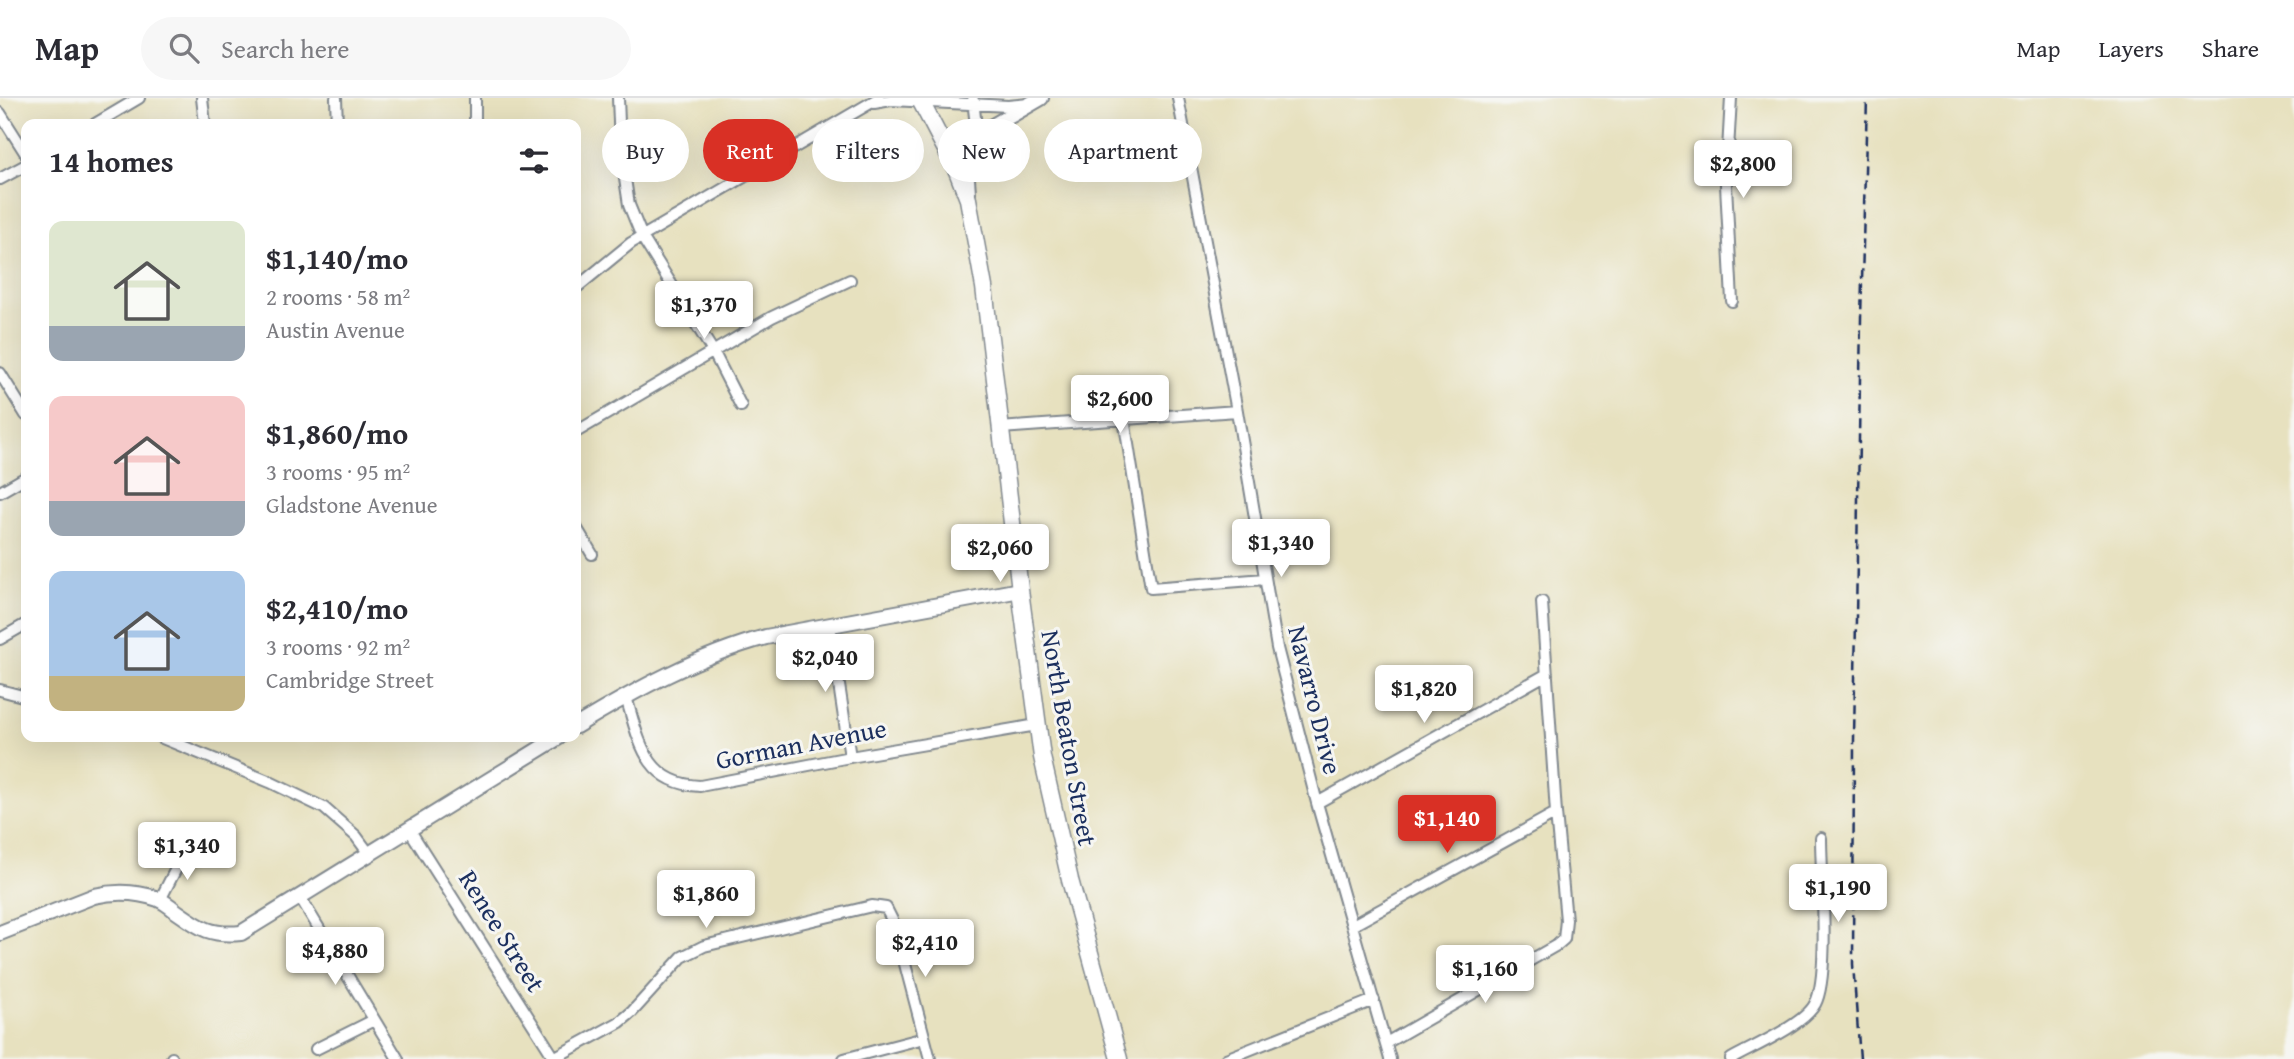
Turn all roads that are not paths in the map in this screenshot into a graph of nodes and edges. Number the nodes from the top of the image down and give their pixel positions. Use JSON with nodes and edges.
{"nodes":[{"id":1,"x":139,"y":98,"type":"edge"},
{"id":2,"x":202,"y":98,"type":"edge"},
{"id":3,"x":336,"y":98,"type":"edge"},
{"id":4,"x":475,"y":98,"type":"edge"},
{"id":5,"x":618,"y":98,"type":"edge"},
{"id":6,"x":1178,"y":98,"type":"edge"},
{"id":7,"x":1731,"y":98,"type":"edge"},
{"id":8,"x":920,"y":99,"type":"edge"},
{"id":9,"x":876,"y":101,"type":"edge"},
{"id":10,"x":973,"y":101,"type":"edge"},
{"id":11,"x":1036,"y":101,"type":"edge"},
{"id":12,"x":0,"y":113,"type":"edge"},
{"id":13,"x":103,"y":119,"type":"edge"},
{"id":14,"x":204,"y":119,"type":"edge"},
{"id":15,"x":337,"y":119,"type":"edge"},
{"id":16,"x":475,"y":119,"type":"edge"},
{"id":17,"x":975,"y":119,"type":"edge"},
{"id":18,"x":1005,"y":119,"type":"edge"},
{"id":19,"x":21,"y":146,"type":"edge"},
{"id":20,"x":21,"y":168,"type":"edge"},
{"id":21,"x":0,"y":179,"type":"edge"},
{"id":22,"x":967,"y":182,"type":"edge"},
{"id":23,"x":968,"y":199,"type":"junction"},
{"id":24,"x":642,"y":237,"type":"junction"},
{"id":25,"x":850,"y":280,"type":"dead end"},
{"id":26,"x":581,"y":284,"type":"edge"},
{"id":27,"x":1732,"y":301,"type":"dead end"},
{"id":28,"x":714,"y":353,"type":"junction"},
{"id":29,"x":0,"y":373,"type":"edge"},
{"id":30,"x":741,"y":406,"type":"dead end"},
{"id":31,"x":21,"y":407,"type":"edge"},
{"id":32,"x":1237,"y":411,"type":"junction"},
{"id":33,"x":1124,"y":419,"type":"junction"},
{"id":34,"x":1000,"y":428,"type":"junction"},
{"id":35,"x":581,"y":429,"type":"edge"},
{"id":36,"x":21,"y":480,"type":"edge"},
{"id":37,"x":0,"y":492,"type":"edge"},
{"id":38,"x":581,"y":535,"type":"edge"},
{"id":39,"x":592,"y":554,"type":"dead end"},
{"id":40,"x":1265,"y":579,"type":"junction"},
{"id":41,"x":1020,"y":590,"type":"junction"},
{"id":42,"x":1542,"y":602,"type":"dead end"},
{"id":43,"x":830,"y":626,"type":"junction"},
{"id":44,"x":21,"y":627,"type":"edge"},
{"id":45,"x":0,"y":639,"type":"edge"},
{"id":46,"x":1547,"y":674,"type":"junction"},
{"id":47,"x":0,"y":690,"type":"edge"},
{"id":48,"x":21,"y":696,"type":"edge"},
{"id":49,"x":626,"y":697,"type":"junction"},
{"id":50,"x":581,"y":723,"type":"edge"},
{"id":51,"x":1037,"y":725,"type":"junction"},
{"id":52,"x":172,"y":742,"type":"edge"},
{"id":53,"x":548,"y":742,"type":"edge"},
{"id":54,"x":850,"y":757,"type":"junction"},
{"id":55,"x":1317,"y":803,"type":"junction"},
{"id":56,"x":1556,"y":813,"type":"junction"},
{"id":57,"x":409,"y":829,"type":"junction"},
{"id":58,"x":1821,"y":838,"type":"dead end"},
{"id":59,"x":185,"y":851,"type":"dead end"},
{"id":60,"x":370,"y":855,"type":"junction"},
{"id":61,"x":300,"y":897,"type":"junction"},
{"id":62,"x":160,"y":900,"type":"junction"},
{"id":63,"x":1353,"y":925,"type":"junction"},
{"id":64,"x":0,"y":933,"type":"edge"},
{"id":65,"x":1374,"y":1000,"type":"junction"},
{"id":66,"x":374,"y":1020,"type":"junction"},
{"id":67,"x":924,"y":1038,"type":"junction"},
{"id":68,"x":1386,"y":1043,"type":"junction"},
{"id":69,"x":316,"y":1049,"type":"dead end"},
{"id":70,"x":554,"y":1058,"type":"edge"},
{"id":71,"x":398,"y":1059,"type":"edge"},
{"id":72,"x":844,"y":1059,"type":"edge"},
{"id":73,"x":930,"y":1059,"type":"edge"},
{"id":74,"x":1119,"y":1059,"type":"edge"},
{"id":75,"x":1226,"y":1059,"type":"edge"},
{"id":76,"x":1390,"y":1059,"type":"edge"},
{"id":77,"x":1731,"y":1059,"type":"edge"}],
"edges":[{"from":1,"to":13,"type":"street"},
{"from":2,"to":14,"type":"street"},
{"from":3,"to":15,"type":"street"},
{"from":4,"to":16,"type":"street"},
{"from":5,"to":24,"type":"street"},
{"from":6,"to":32,"type":"street","name":"Navarro Drive"},
{"from":7,"to":27,"type":"street"},
{"from":8,"to":9,"type":"street"},
{"from":8,"to":10,"type":"street"},
{"from":8,"to":23,"type":"main road","name":"North Beaton Street"},
{"from":9,"to":24,"type":"street"},
{"from":10,"to":11,"type":"street"},
{"from":10,"to":17,"type":"street"},
{"from":11,"to":18,"type":"street"},
{"from":12,"to":19,"type":"street"},
{"from":20,"to":21,"type":"street"},
{"from":22,"to":23,"type":"street"},
{"from":23,"to":34,"type":"main road","name":"North Beaton Street"},
{"from":24,"to":26,"type":"street"},
{"from":24,"to":28,"type":"street"},
{"from":25,"to":28,"type":"street"},
{"from":28,"to":30,"type":"street"},
{"from":28,"to":35,"type":"street"},
{"from":29,"to":31,"type":"street"},
{"from":32,"to":33,"type":"street"},
{"from":32,"to":40,"type":"street","name":"Navarro Drive"},
{"from":33,"to":34,"type":"street"},
{"from":33,"to":40,"type":"street"},
{"from":34,"to":41,"type":"main road","name":"North Beaton Street"},
{"from":36,"to":37,"type":"street"},
{"from":38,"to":39,"type":"street"},
{"from":40,"to":55,"type":"street","name":"Navarro Drive"},
{"from":41,"to":43,"type":"street"},
{"from":41,"to":51,"type":"main road","name":"North Beaton Street"},
{"from":42,"to":46,"type":"street"},
{"from":43,"to":49,"type":"street"},
{"from":43,"to":54,"type":"street"},
{"from":44,"to":45,"type":"street"},
{"from":46,"to":55,"type":"street"},
{"from":46,"to":56,"type":"street"},
{"from":47,"to":48,"type":"street"},
{"from":49,"to":50,"type":"street"},
{"from":49,"to":54,"type":"street","name":"Gorman Avenue"},
{"from":51,"to":54,"type":"street","name":"Gorman Avenue"},
{"from":51,"to":74,"type":"main road","name":"North Beaton Street"},
{"from":52,"to":60,"type":"street"},
{"from":53,"to":57,"type":"street"},
{"from":55,"to":63,"type":"street","name":"Navarro Drive"},
{"from":56,"to":63,"type":"street"},
{"from":56,"to":68,"type":"street"},
{"from":57,"to":60,"type":"street"},
{"from":57,"to":70,"type":"street","name":"Renee Street"},
{"from":58,"to":77,"type":"street"},
{"from":59,"to":62,"type":"street"},
{"from":60,"to":61,"type":"street"},
{"from":61,"to":62,"type":"street"},
{"from":61,"to":66,"type":"street"},
{"from":62,"to":64,"type":"street"},
{"from":63,"to":65,"type":"street","name":"Navarro Drive"},
{"from":65,"to":68,"type":"street","name":"Navarro Drive"},
{"from":65,"to":75,"type":"street"},
{"from":66,"to":69,"type":"street"},
{"from":66,"to":71,"type":"street"},
{"from":67,"to":70,"type":"street"},
{"from":67,"to":72,"type":"street"},
{"from":67,"to":73,"type":"street"},
{"from":68,"to":76,"type":"street","name":"Navarro Drive"}]}
